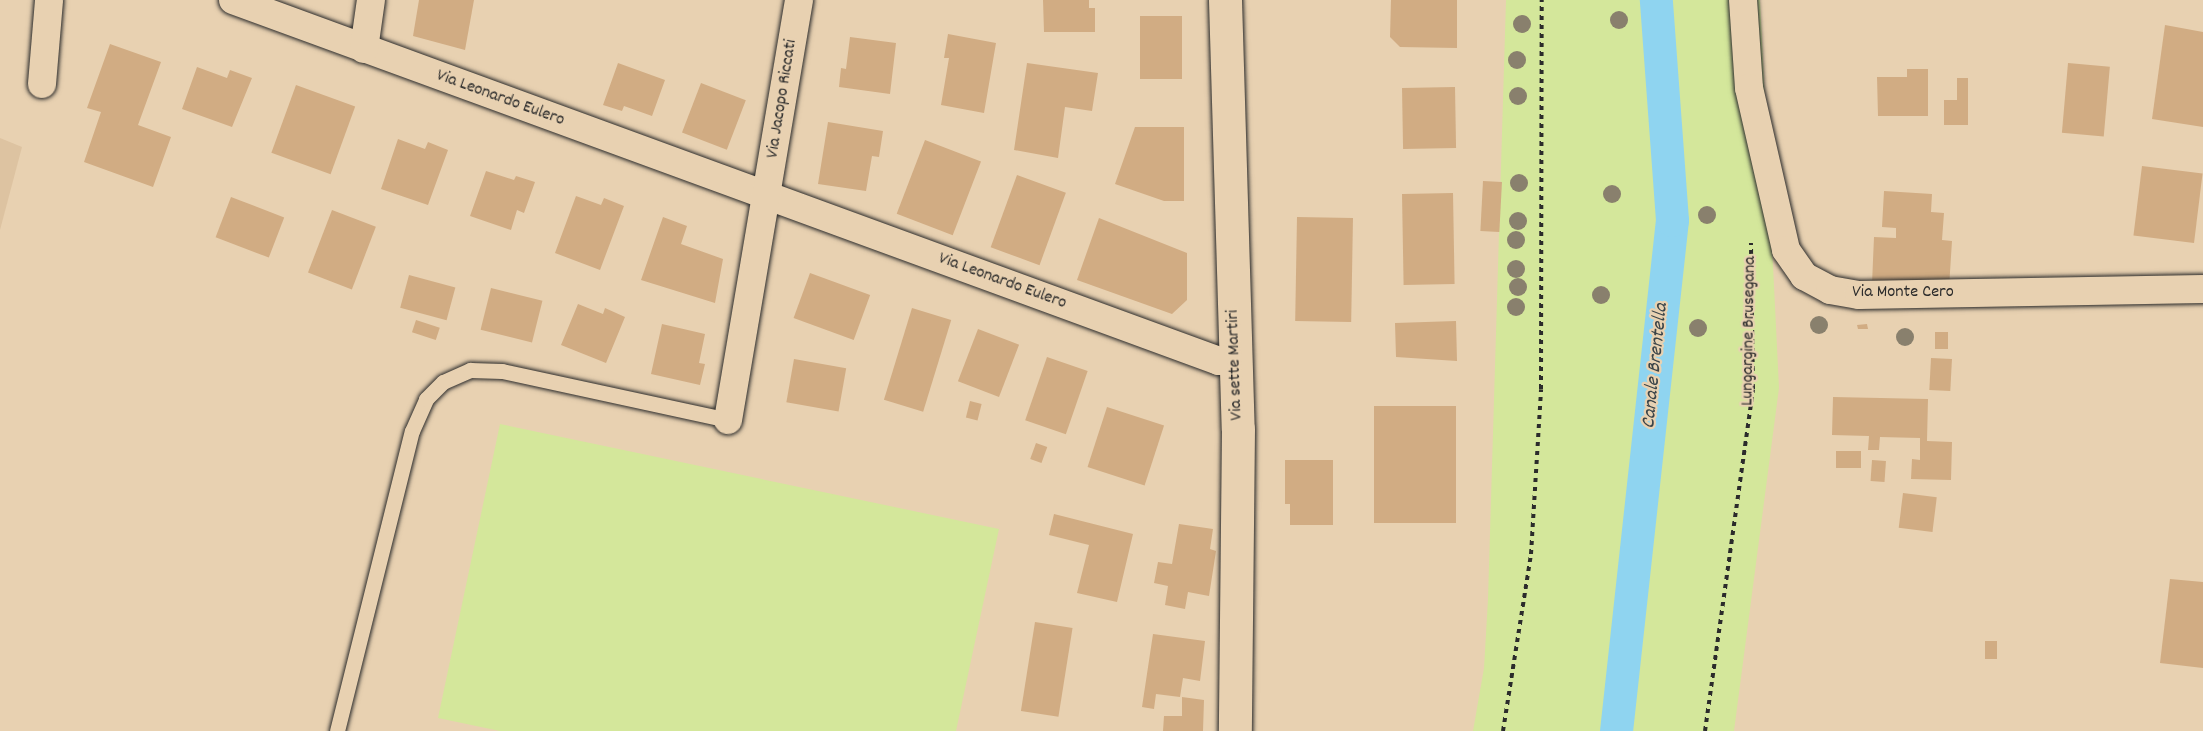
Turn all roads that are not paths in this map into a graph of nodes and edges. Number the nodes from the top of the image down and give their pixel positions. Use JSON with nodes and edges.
{"nodes":[{"id":1,"x":49,"y":0,"type":"edge"},
{"id":2,"x":233,"y":0,"type":"edge"},
{"id":3,"x":371,"y":0,"type":"edge"},
{"id":4,"x":800,"y":0,"type":"edge"},
{"id":5,"x":1225,"y":0,"type":"edge"},
{"id":6,"x":1743,"y":0,"type":"edge"},
{"id":7,"x":364,"y":49,"type":"junction"},
{"id":8,"x":42,"y":84,"type":"dead end"},
{"id":9,"x":767,"y":197,"type":"junction"},
{"id":10,"x":2203,"y":289,"type":"edge"},
{"id":11,"x":1238,"y":360,"type":"junction"},
{"id":12,"x":728,"y":420,"type":"joint"},
{"id":13,"x":337,"y":731,"type":"edge"},
{"id":14,"x":1235,"y":731,"type":"edge"}],
"edges":[{"from":1,"to":8,"type":"street"},
{"from":2,"to":7,"type":"street","name":"Via Leonardo Eulero"},
{"from":3,"to":7,"type":"street"},
{"from":4,"to":9,"type":"street","name":"Via Jacopo Riccati"},
{"from":5,"to":11,"type":"main road","name":"Via sette Martiri"},
{"from":6,"to":10,"type":"street","name":"Via Monte Cero"},
{"from":7,"to":9,"type":"street","name":"Via Leonardo Eulero"},
{"from":9,"to":11,"type":"street","name":"Via Leonardo Eulero"},
{"from":9,"to":12,"type":"street"},
{"from":11,"to":14,"type":"main road","name":"Via sette Martiri"},
{"from":12,"to":13,"type":"lane"}]}
